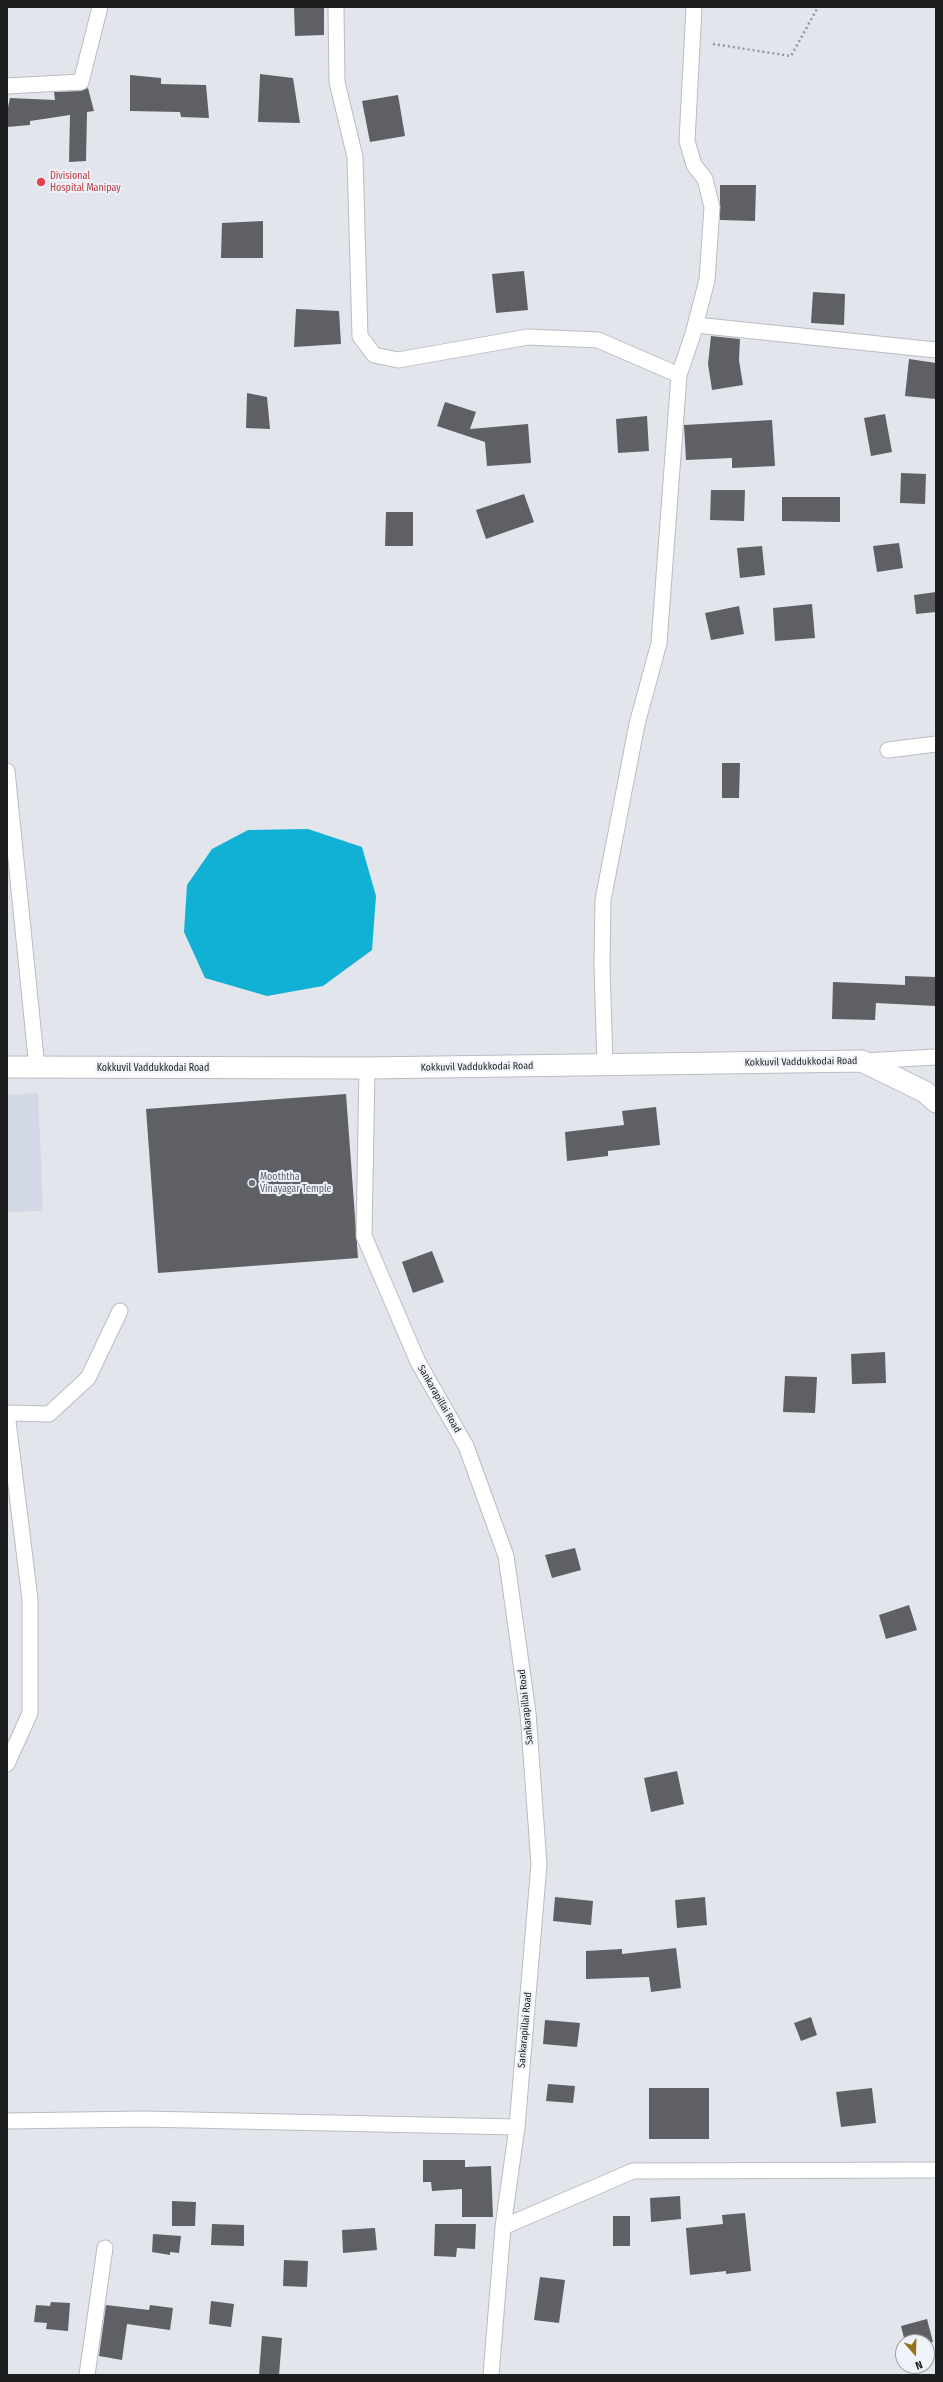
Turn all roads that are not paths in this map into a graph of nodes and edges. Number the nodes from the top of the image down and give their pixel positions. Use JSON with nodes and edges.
{"nodes":[{"id":1,"x":100,"y":7,"type":"edge"},
{"id":2,"x":336,"y":7,"type":"edge"},
{"id":3,"x":694,"y":7,"type":"edge"},
{"id":4,"x":7,"y":86,"type":"edge"},
{"id":5,"x":696,"y":325,"type":"junction"},
{"id":6,"x":936,"y":350,"type":"edge"},
{"id":7,"x":679,"y":375,"type":"junction"},
{"id":8,"x":936,"y":744,"type":"edge"},
{"id":9,"x":888,"y":750,"type":"dead end"},
{"id":10,"x":7,"y":771,"type":"edge"},
{"id":11,"x":936,"y":1056,"type":"edge"},
{"id":12,"x":862,"y":1061,"type":"junction"},
{"id":13,"x":605,"y":1065,"type":"junction"},
{"id":14,"x":7,"y":1067,"type":"edge"},
{"id":15,"x":36,"y":1068,"type":"junction"},
{"id":16,"x":367,"y":1068,"type":"junction"},
{"id":17,"x":936,"y":1102,"type":"edge"},
{"id":18,"x":120,"y":1311,"type":"dead end"},
{"id":19,"x":7,"y":1764,"type":"edge"},
{"id":20,"x":7,"y":2121,"type":"edge"},
{"id":21,"x":517,"y":2127,"type":"junction"},
{"id":22,"x":936,"y":2170,"type":"edge"},
{"id":23,"x":503,"y":2227,"type":"junction"},
{"id":24,"x":105,"y":2248,"type":"dead end"},
{"id":25,"x":87,"y":2375,"type":"edge"},
{"id":26,"x":491,"y":2375,"type":"edge"}],
"edges":[{"from":1,"to":4,"type":"street"},
{"from":2,"to":7,"type":"street"},
{"from":3,"to":5,"type":"street"},
{"from":5,"to":6,"type":"street"},
{"from":5,"to":7,"type":"street"},
{"from":7,"to":13,"type":"street"},
{"from":8,"to":9,"type":"street"},
{"from":10,"to":15,"type":"street"},
{"from":11,"to":12,"type":"street"},
{"from":12,"to":13,"type":"main road","name":"Kokkuvil Vaddukkodai Road"},
{"from":12,"to":17,"type":"main road","name":"Kokkuvil Vaddukkodai Road"},
{"from":13,"to":16,"type":"main road","name":"Kokkuvil Vaddukkodai Road"},
{"from":14,"to":15,"type":"main road","name":"Kokkuvil Vaddukkodai Road"},
{"from":15,"to":16,"type":"main road","name":"Kokkuvil Vaddukkodai Road"},
{"from":16,"to":21,"type":"street","name":"Sankarapillai Road"},
{"from":18,"to":19,"type":"street"},
{"from":20,"to":21,"type":"street"},
{"from":21,"to":23,"type":"street","name":"Sankarapillai Road"},
{"from":22,"to":23,"type":"street"},
{"from":23,"to":26,"type":"street","name":"Sankarapillai Road"},
{"from":24,"to":25,"type":"street"}]}
